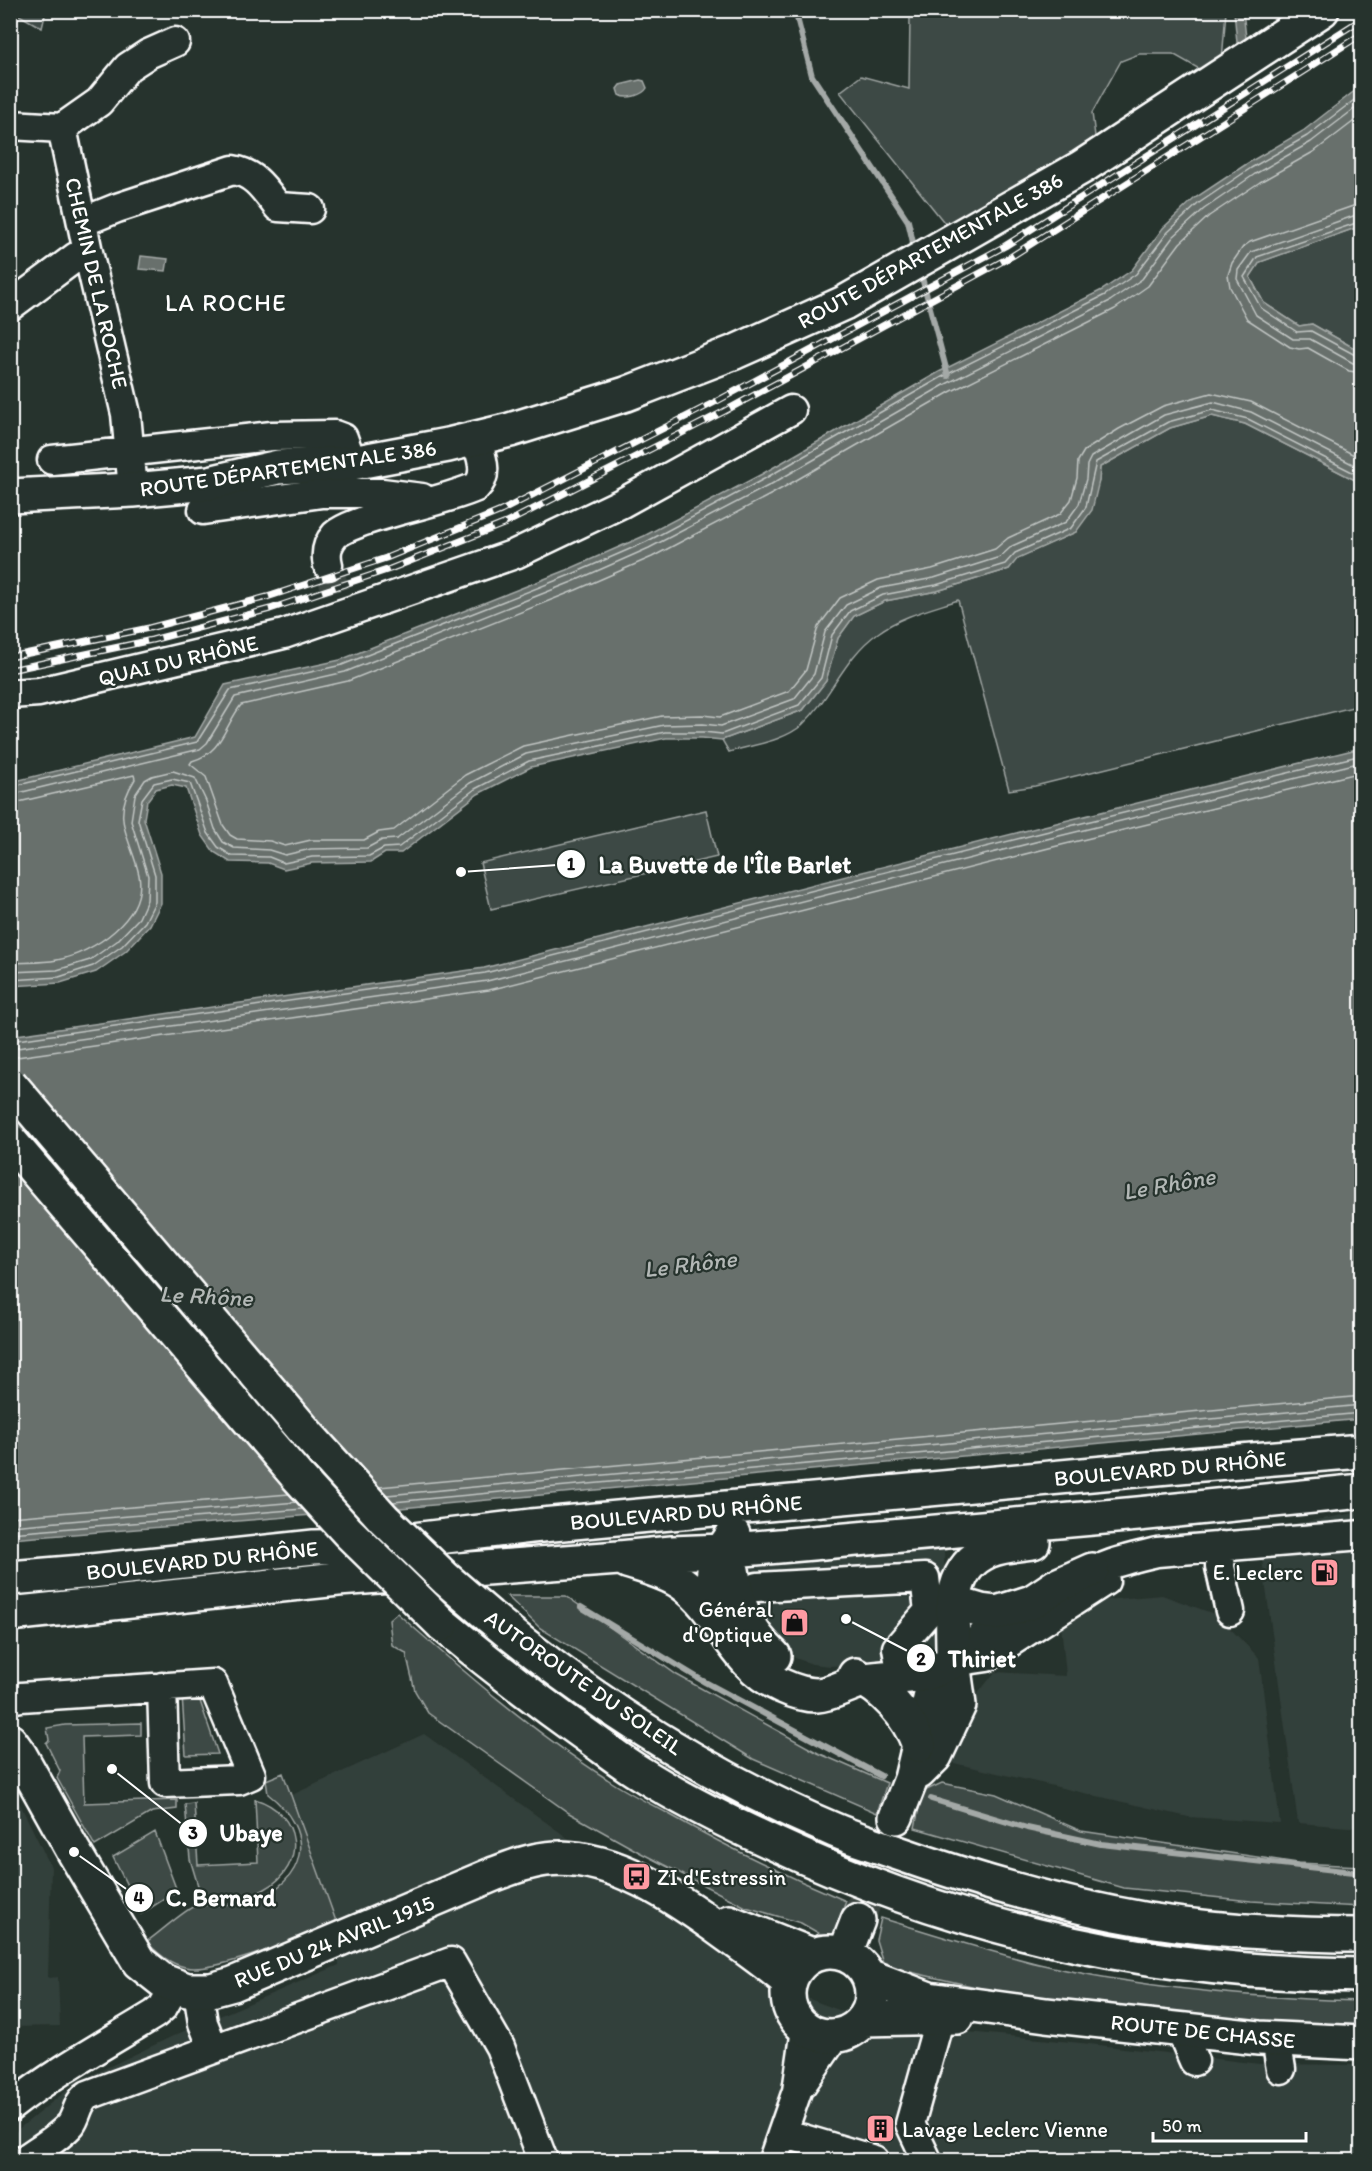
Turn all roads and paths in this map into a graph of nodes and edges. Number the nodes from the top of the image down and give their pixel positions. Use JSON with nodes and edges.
{"nodes":[{"id":1,"x":1322,"y":10,"type":"edge"},
{"id":2,"x":175,"y":42,"type":"dead end"},
{"id":3,"x":10,"y":125,"type":"edge"},
{"id":4,"x":62,"y":128,"type":"junction"},
{"id":5,"x":310,"y":208,"type":"dead end"},
{"id":6,"x":82,"y":222,"type":"junction"},
{"id":7,"x":88,"y":252,"type":"junction"},
{"id":8,"x":10,"y":306,"type":"edge"},
{"id":9,"x":791,"y":410,"type":"dead end"},
{"id":10,"x":476,"y":438,"type":"junction"},
{"id":11,"x":131,"y":450,"type":"junction"},
{"id":12,"x":52,"y":460,"type":"dead end"},
{"id":13,"x":352,"y":463,"type":"junction"},
{"id":14,"x":133,"y":490,"type":"junction"},
{"id":15,"x":10,"y":496,"type":"edge"},
{"id":16,"x":433,"y":500,"type":"junction"},
{"id":17,"x":203,"y":510,"type":"dead end"},
{"id":18,"x":328,"y":565,"type":"tunnel mouth"},
{"id":19,"x":10,"y":694,"type":"edge"},
{"id":20,"x":10,"y":1084,"type":"edge"},
{"id":21,"x":10,"y":1141,"type":"edge"},
{"id":22,"x":1362,"y":1452,"type":"edge"},
{"id":23,"x":1362,"y":1491,"type":"edge"},
{"id":24,"x":1138,"y":1514,"type":"junction"},
{"id":25,"x":1351,"y":1544,"type":"edge"},
{"id":26,"x":362,"y":1546,"type":"junction"},
{"id":27,"x":1221,"y":1546,"type":"junction"},
{"id":28,"x":722,"y":1551,"type":"junction"},
{"id":29,"x":619,"y":1558,"type":"junction"},
{"id":30,"x":1127,"y":1559,"type":"junction"},
{"id":31,"x":1092,"y":1570,"type":"junction"},
{"id":32,"x":10,"y":1578,"type":"edge"},
{"id":33,"x":757,"y":1587,"type":"dead end"},
{"id":34,"x":941,"y":1604,"type":"junction"},
{"id":35,"x":1230,"y":1611,"type":"dead end"},
{"id":36,"x":10,"y":1614,"type":"edge"},
{"id":37,"x":721,"y":1626,"type":"junction"},
{"id":38,"x":953,"y":1662,"type":"junction"},
{"id":39,"x":902,"y":1676,"type":"junction"},
{"id":40,"x":865,"y":1680,"type":"junction"},
{"id":41,"x":162,"y":1687,"type":"dead end"},
{"id":42,"x":10,"y":1699,"type":"edge"},
{"id":43,"x":10,"y":1742,"type":"edge"},
{"id":44,"x":919,"y":1745,"type":"junction"},
{"id":45,"x":911,"y":1779,"type":"junction"},
{"id":46,"x":896,"y":1817,"type":"tunnel mouth"},
{"id":47,"x":683,"y":1903,"type":"junction"},
{"id":48,"x":858,"y":1920,"type":"tunnel mouth"},
{"id":49,"x":1362,"y":1935,"type":"edge"},
{"id":50,"x":845,"y":1954,"type":"junction"},
{"id":51,"x":812,"y":1955,"type":"junction"},
{"id":52,"x":1362,"y":1975,"type":"edge"},
{"id":53,"x":868,"y":1976,"type":"junction"},
{"id":54,"x":789,"y":1982,"type":"junction"},
{"id":55,"x":187,"y":1989,"type":"junction"},
{"id":56,"x":1046,"y":2015,"type":"junction"},
{"id":57,"x":940,"y":2017,"type":"junction"},
{"id":58,"x":864,"y":2019,"type":"junction"},
{"id":59,"x":1180,"y":2029,"type":"junction"},
{"id":60,"x":820,"y":2033,"type":"junction"},
{"id":61,"x":1362,"y":2043,"type":"edge"},
{"id":62,"x":213,"y":2048,"type":"junction"},
{"id":63,"x":1194,"y":2061,"type":"dead end"},
{"id":64,"x":10,"y":2107,"type":"edge"},
{"id":65,"x":783,"y":2133,"type":"junction"},
{"id":66,"x":24,"y":2160,"type":"edge"},
{"id":67,"x":543,"y":2160,"type":"edge"},
{"id":68,"x":773,"y":2160,"type":"edge"},
{"id":69,"x":874,"y":2160,"type":"edge"},
{"id":70,"x":927,"y":2160,"type":"edge"}],
"edges":[{"from":1,"to":10,"type":"main road","name":"ROUTE DÉPARTEMENTALE 386"},
{"from":2,"to":4,"type":"street"},
{"from":3,"to":4,"type":"street"},
{"from":4,"to":6,"type":"street","name":"CHEMIN DE LA ROCHE"},
{"from":5,"to":6,"type":"street"},
{"from":6,"to":7,"type":"street","name":"CHEMIN DE LA ROCHE"},
{"from":7,"to":8,"type":"street"},
{"from":7,"to":11,"type":"street","name":"CHEMIN DE LA ROCHE"},
{"from":9,"to":19,"type":"street","name":"QUAI DU RHÔNE"},
{"from":10,"to":13,"type":"main road","name":"ROUTE DÉPARTEMENTALE 386"},
{"from":10,"to":16,"type":"street"},
{"from":11,"to":12,"type":"street"},
{"from":11,"to":13,"type":"street"},
{"from":11,"to":14,"type":"street","name":"CHEMIN DE LA ROCHE"},
{"from":13,"to":14,"type":"main road","name":"ROUTE DÉPARTEMENTALE 386"},
{"from":14,"to":15,"type":"main road","name":"ROUTE DÉPARTEMENTALE 386"},
{"from":16,"to":17,"type":"street"},
{"from":16,"to":18,"type":"street"},
{"from":20,"to":49,"type":"main road","name":"AUTOROUTE DU SOLEIL","bridge":true},
{"from":21,"to":52,"type":"main road","name":"AUTOROUTE DU SOLEIL","bridge":true},
{"from":22,"to":26,"type":"main road","name":"BOULEVARD DU RHÔNE"},
{"from":22,"to":28,"type":"main road"},
{"from":23,"to":24,"type":"main road","name":"BOULEVARD DU RHÔNE"},
{"from":24,"to":28,"type":"main road","name":"BOULEVARD DU RHÔNE"},
{"from":24,"to":34,"type":"main road"},
{"from":25,"to":27,"type":"street"},
{"from":26,"to":28,"type":"main road"},
{"from":26,"to":32,"type":"main road","name":"BOULEVARD DU RHÔNE"},
{"from":27,"to":30,"type":"street"},
{"from":27,"to":35,"type":"street"},
{"from":28,"to":29,"type":"main road","name":"BOULEVARD DU RHÔNE"},
{"from":28,"to":37,"type":"main road"},
{"from":28,"to":40,"type":"main road"},
{"from":29,"to":36,"type":"main road","name":"BOULEVARD DU RHÔNE"},
{"from":29,"to":37,"type":"main road"},
{"from":30,"to":31,"type":"street"},
{"from":30,"to":38,"type":"street"},
{"from":31,"to":34,"type":"main road"},
{"from":31,"to":38,"type":"street"},
{"from":33,"to":34,"type":"street"},
{"from":34,"to":38,"type":"main road"},
{"from":34,"to":39,"type":"street"},
{"from":37,"to":40,"type":"main road"},
{"from":38,"to":39,"type":"main road"},
{"from":38,"to":44,"type":"main road"},
{"from":38,"to":45,"type":"main road"},
{"from":39,"to":40,"type":"main road"},
{"from":40,"to":44,"type":"main road"},
{"from":41,"to":42,"type":"street"},
{"from":43,"to":55,"type":"main road"},
{"from":44,"to":45,"type":"main road"},
{"from":45,"to":46,"type":"main road"},
{"from":47,"to":51,"type":"main road","name":"RUE DU 24 AVRIL 1915"},
{"from":47,"to":54,"type":"main road","name":"RUE DU 24 AVRIL 1915"},
{"from":47,"to":55,"type":"main road","name":"RUE DU 24 AVRIL 1915"},
{"from":48,"to":50,"type":"main road"},
{"from":50,"to":51,"type":"main road"},
{"from":50,"to":53,"type":"main road"},
{"from":51,"to":54,"type":"main road"},
{"from":53,"to":56,"type":"main road","name":"ROUTE DE CHASSE"},
{"from":53,"to":58,"type":"main road"},
{"from":54,"to":60,"type":"main road"},
{"from":55,"to":62,"type":"street"},
{"from":55,"to":64,"type":"street"},
{"from":56,"to":57,"type":"main road","name":"ROUTE DE CHASSE"},
{"from":56,"to":59,"type":"main road","name":"ROUTE DE CHASSE"},
{"from":57,"to":58,"type":"main road","name":"ROUTE DE CHASSE"},
{"from":57,"to":70,"type":"street"},
{"from":58,"to":60,"type":"main road"},
{"from":59,"to":61,"type":"main road","name":"ROUTE DE CHASSE"},
{"from":59,"to":63,"type":"street"},
{"from":60,"to":65,"type":"street"},
{"from":62,"to":66,"type":"street"},
{"from":62,"to":67,"type":"street"},
{"from":65,"to":68,"type":"street"},
{"from":65,"to":69,"type":"street"}]}
